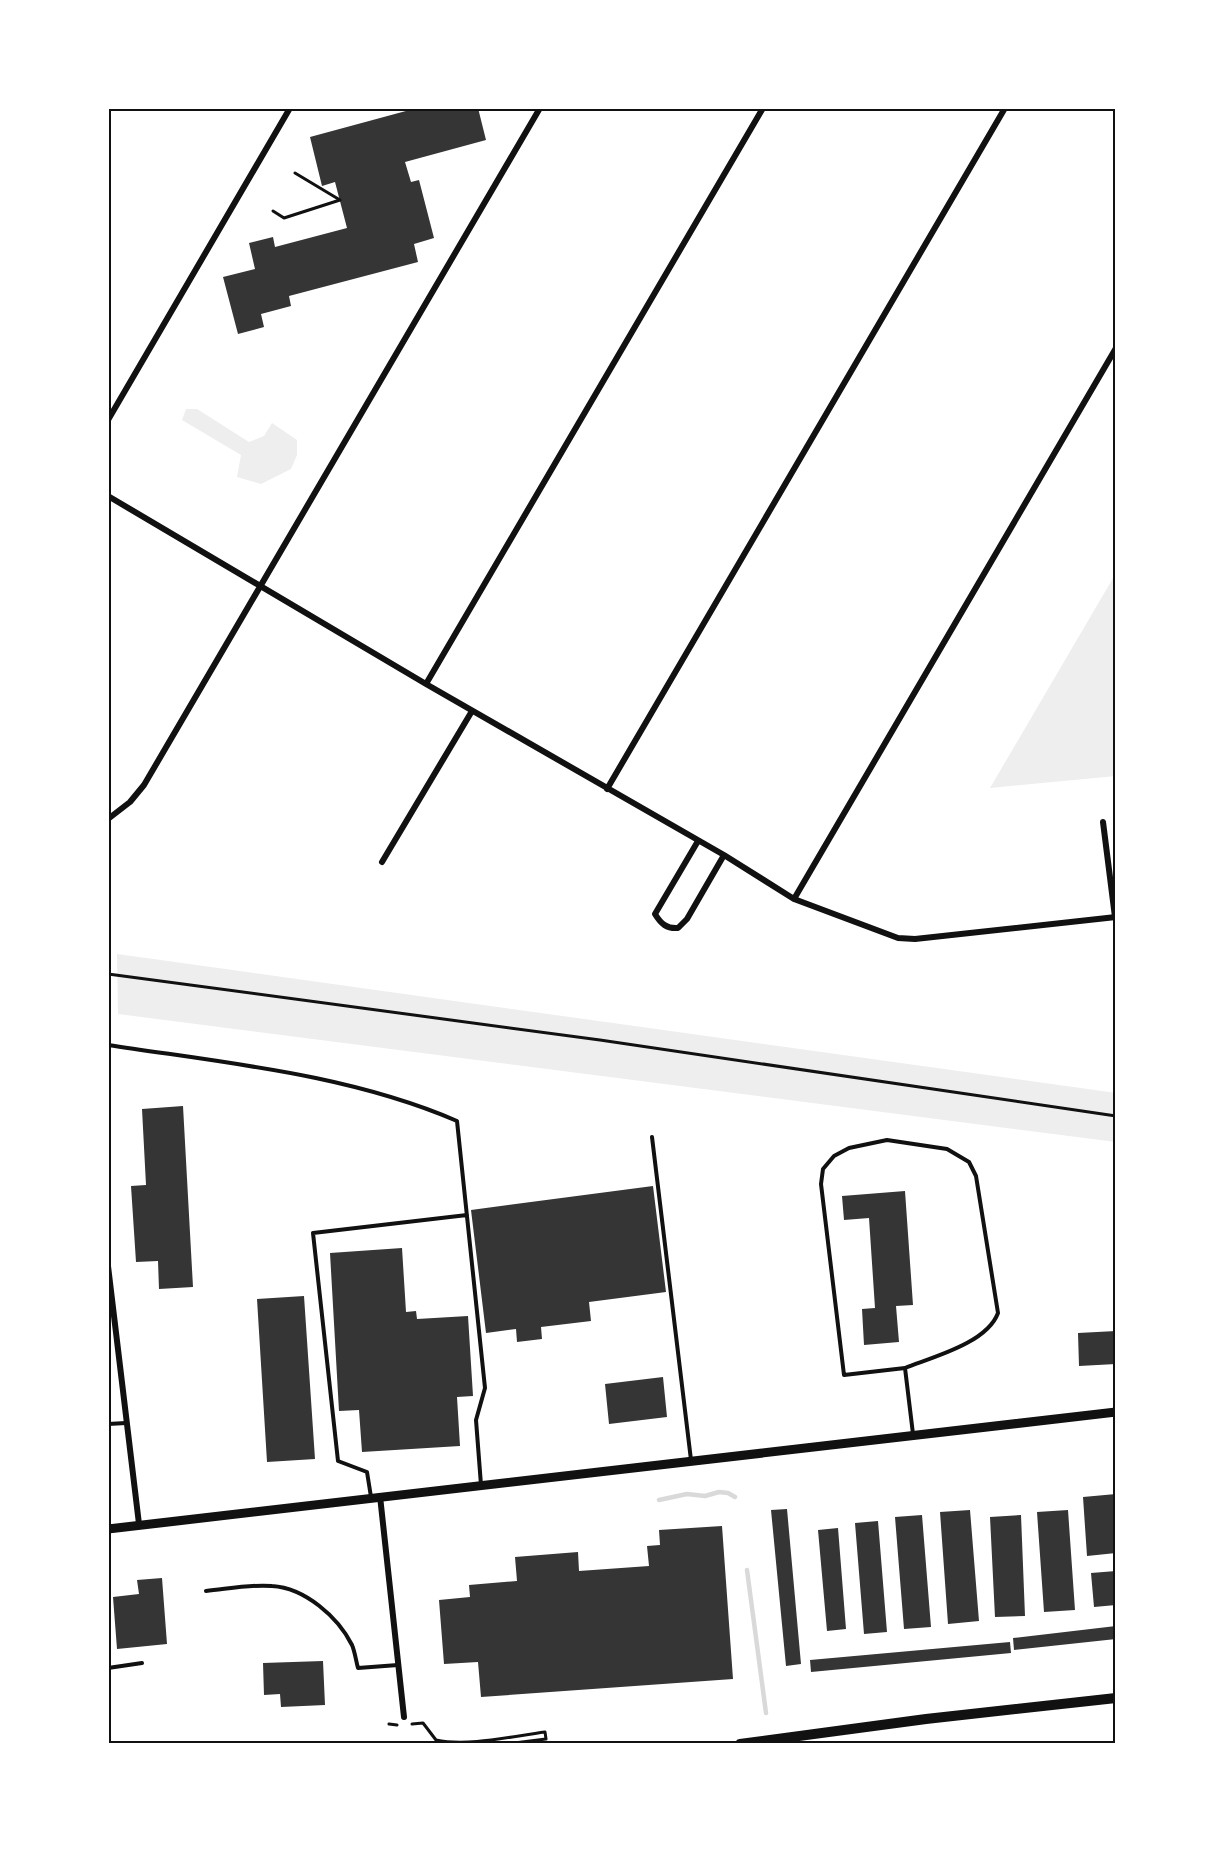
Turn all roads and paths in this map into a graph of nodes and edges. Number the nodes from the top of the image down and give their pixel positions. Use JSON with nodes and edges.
{"nodes":[{"id":1,"x":290,"y":108,"type":"edge"},
{"id":2,"x":540,"y":108,"type":"edge"},
{"id":3,"x":763,"y":108,"type":"edge"},
{"id":4,"x":1005,"y":108,"type":"edge"},
{"id":5,"x":295,"y":173,"type":"dead end"},
{"id":6,"x":273,"y":211,"type":"dead end"},
{"id":7,"x":1116,"y":348,"type":"edge"},
{"id":8,"x":108,"y":420,"type":"edge"},
{"id":9,"x":108,"y":496,"type":"edge"},
{"id":10,"x":261,"y":586,"type":"junction"},
{"id":11,"x":426,"y":684,"type":"junction"},
{"id":12,"x":472,"y":711,"type":"junction"},
{"id":13,"x":608,"y":789,"type":"junction"},
{"id":14,"x":108,"y":819,"type":"edge"},
{"id":15,"x":1103,"y":822,"type":"dead end"},
{"id":16,"x":698,"y":841,"type":"junction"},
{"id":17,"x":723,"y":855,"type":"junction"},
{"id":18,"x":382,"y":862,"type":"dead end"},
{"id":19,"x":794,"y":899,"type":"junction"},
{"id":20,"x":1116,"y":917,"type":"edge"},
{"id":21,"x":108,"y":974,"type":"edge"},
{"id":22,"x":108,"y":1045,"type":"edge"},
{"id":23,"x":1116,"y":1116,"type":"edge"},
{"id":24,"x":652,"y":1137,"type":"dead end"},
{"id":25,"x":467,"y":1215,"type":"junction"},
{"id":26,"x":108,"y":1266,"type":"edge"},
{"id":27,"x":905,"y":1368,"type":"junction"},
{"id":28,"x":1116,"y":1412,"type":"edge"},
{"id":29,"x":127,"y":1423,"type":"junction"},
{"id":30,"x":108,"y":1424,"type":"edge"},
{"id":31,"x":913,"y":1435,"type":"junction"},
{"id":32,"x":691,"y":1461,"type":"junction"},
{"id":33,"x":481,"y":1485,"type":"junction"},
{"id":34,"x":375,"y":1497,"type":"junction"},
{"id":35,"x":139,"y":1524,"type":"junction"},
{"id":36,"x":108,"y":1529,"type":"edge"},
{"id":37,"x":206,"y":1591,"type":"dead end"},
{"id":38,"x":108,"y":1646,"type":"edge"},
{"id":39,"x":142,"y":1664,"type":"dead end"},
{"id":40,"x":398,"y":1665,"type":"junction"},
{"id":41,"x":108,"y":1669,"type":"edge"},
{"id":42,"x":1116,"y":1698,"type":"edge"},
{"id":43,"x":406,"y":1721,"type":"joint"},
{"id":44,"x":389,"y":1724,"type":"dead end"},
{"id":45,"x":399,"y":1725,"type":"dead end"},
{"id":46,"x":506,"y":1744,"type":"edge"},
{"id":47,"x":740,"y":1744,"type":"edge"}],
"edges":[{"from":1,"to":8,"type":"street"},
{"from":2,"to":10,"type":"street"},
{"from":3,"to":11,"type":"street"},
{"from":4,"to":13,"type":"street"},
{"from":5,"to":6,"type":"path"},
{"from":7,"to":19,"type":"street"},
{"from":9,"to":10,"type":"street"},
{"from":10,"to":11,"type":"street"},
{"from":10,"to":14,"type":"street"},
{"from":11,"to":12,"type":"street"},
{"from":12,"to":13,"type":"street"},
{"from":12,"to":18,"type":"street"},
{"from":13,"to":16,"type":"street"},
{"from":15,"to":20,"type":"street"},
{"from":16,"to":17,"type":"street"},
{"from":16,"to":17,"type":"street"},
{"from":17,"to":19,"type":"street"},
{"from":19,"to":20,"type":"street"},
{"from":21,"to":23,"type":"path"},
{"from":22,"to":25,"type":"lane"},
{"from":24,"to":32,"type":"lane"},
{"from":25,"to":33,"type":"lane"},
{"from":25,"to":34,"type":"lane"},
{"from":26,"to":29,"type":"street"},
{"from":27,"to":27,"type":"lane"},
{"from":27,"to":31,"type":"lane"},
{"from":28,"to":31,"type":"street"},
{"from":29,"to":30,"type":"lane"},
{"from":29,"to":35,"type":"street"},
{"from":31,"to":32,"type":"street"},
{"from":32,"to":33,"type":"street"},
{"from":33,"to":34,"type":"street"},
{"from":34,"to":35,"type":"street"},
{"from":34,"to":40,"type":"street"},
{"from":35,"to":36,"type":"street"},
{"from":37,"to":40,"type":"lane"},
{"from":38,"to":41,"type":"lane"},
{"from":39,"to":41,"type":"lane"},
{"from":40,"to":43,"type":"street"},
{"from":42,"to":47,"type":"main road"},
{"from":43,"to":46,"type":"path"},
{"from":44,"to":45,"type":"path"}]}
